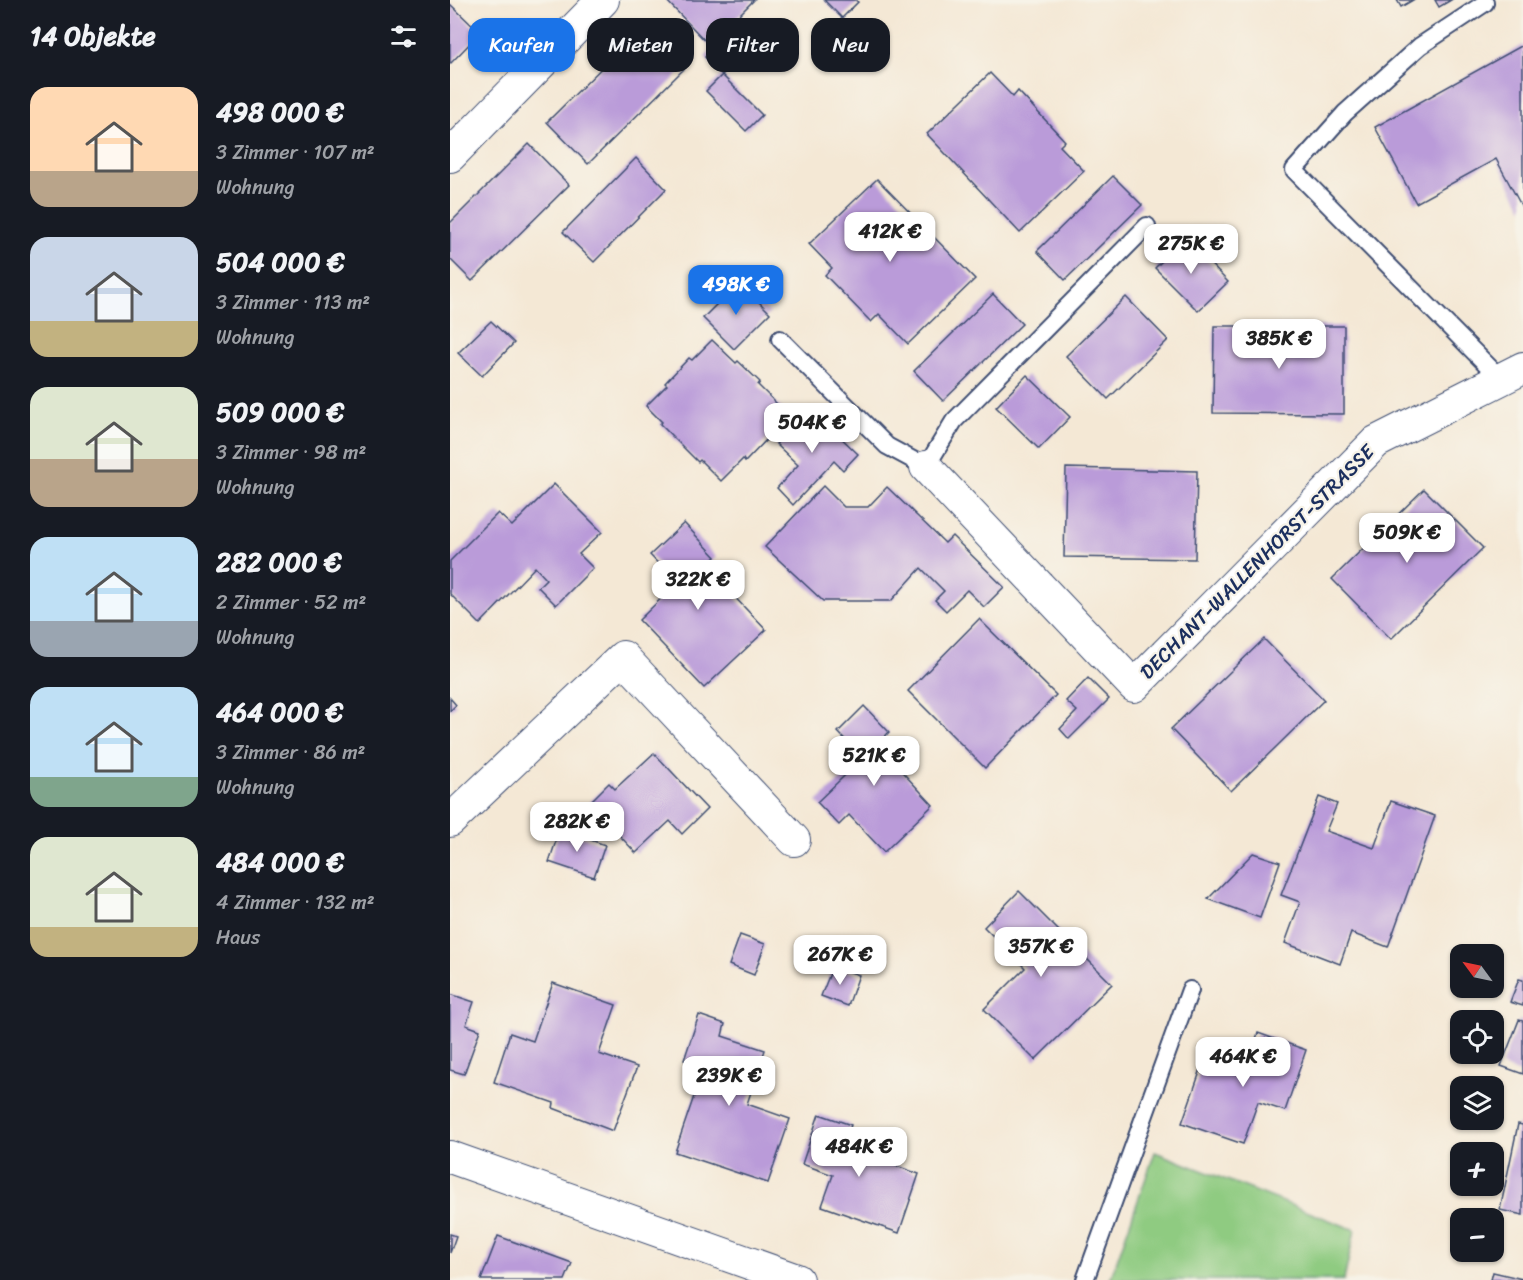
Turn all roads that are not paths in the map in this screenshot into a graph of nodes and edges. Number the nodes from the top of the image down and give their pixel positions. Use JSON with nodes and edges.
{"nodes":[{"id":1,"x":603,"y":0,"type":"edge"},
{"id":2,"x":1485,"y":3,"type":"dead end"},
{"id":3,"x":450,"y":156,"type":"edge"},
{"id":4,"x":1147,"y":225,"type":"dead end"},
{"id":5,"x":780,"y":339,"type":"dead end"},
{"id":6,"x":1512,"y":374,"type":"edge"},
{"id":7,"x":926,"y":467,"type":"junction"},
{"id":8,"x":450,"y":821,"type":"edge"},
{"id":9,"x":794,"y":840,"type":"dead end"},
{"id":10,"x":1190,"y":990,"type":"dead end"},
{"id":11,"x":450,"y":1157,"type":"edge"},
{"id":12,"x":796,"y":1280,"type":"edge"},
{"id":13,"x":1085,"y":1280,"type":"edge"}],
"edges":[{"from":1,"to":3,"type":"street"},
{"from":2,"to":6,"type":"lane"},
{"from":4,"to":7,"type":"lane"},
{"from":5,"to":7,"type":"lane"},
{"from":6,"to":7,"type":"street","name":"DECHANT-WALLENHORST-STRASSE"},
{"from":8,"to":9,"type":"street"},
{"from":10,"to":13,"type":"lane"},
{"from":11,"to":12,"type":"street"}]}
